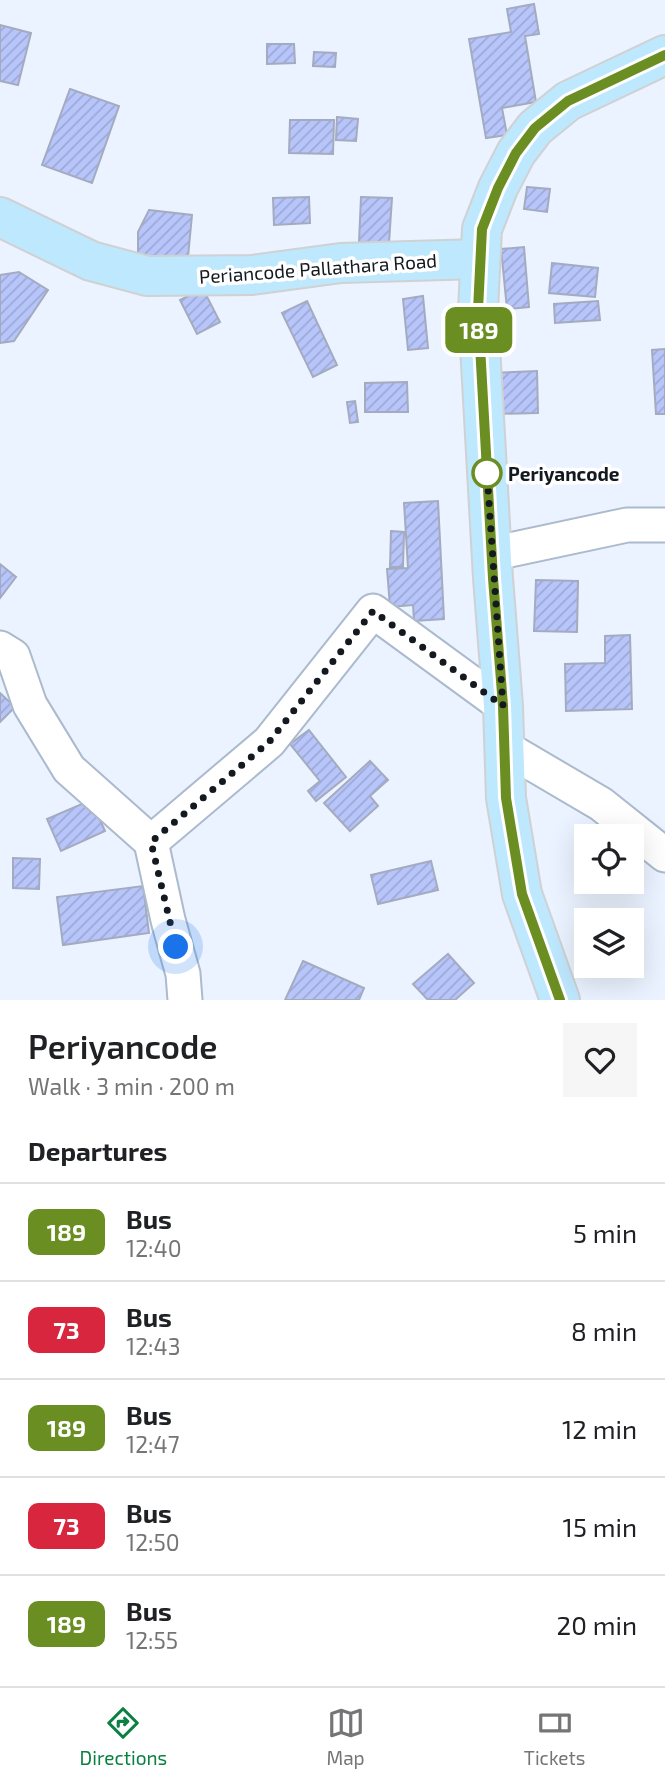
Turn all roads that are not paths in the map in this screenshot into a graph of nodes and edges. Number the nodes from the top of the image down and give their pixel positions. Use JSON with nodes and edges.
{"nodes":[{"id":1,"x":665,"y":55,"type":"edge"},
{"id":2,"x":0,"y":217,"type":"edge"},
{"id":3,"x":480,"y":259,"type":"junction"},
{"id":4,"x":665,"y":525,"type":"edge"},
{"id":5,"x":491,"y":554,"type":"junction"},
{"id":6,"x":0,"y":648,"type":"edge"},
{"id":7,"x":503,"y":706,"type":"junction"},
{"id":8,"x":504,"y":747,"type":"junction"},
{"id":9,"x":151,"y":842,"type":"junction"},
{"id":10,"x":665,"y":855,"type":"edge"},
{"id":11,"x":186,"y":1000,"type":"edge"},
{"id":12,"x":560,"y":1000,"type":"edge"}],
"edges":[{"from":1,"to":3,"type":"main road"},
{"from":2,"to":3,"type":"main road","name":"Periancode Pallathara Road"},
{"from":3,"to":5,"type":"main road"},
{"from":4,"to":5,"type":"street"},
{"from":5,"to":7,"type":"main road"},
{"from":6,"to":9,"type":"street"},
{"from":7,"to":8,"type":"main road"},
{"from":7,"to":9,"type":"street"},
{"from":8,"to":10,"type":"street"},
{"from":8,"to":12,"type":"main road"},
{"from":9,"to":11,"type":"street"}]}
